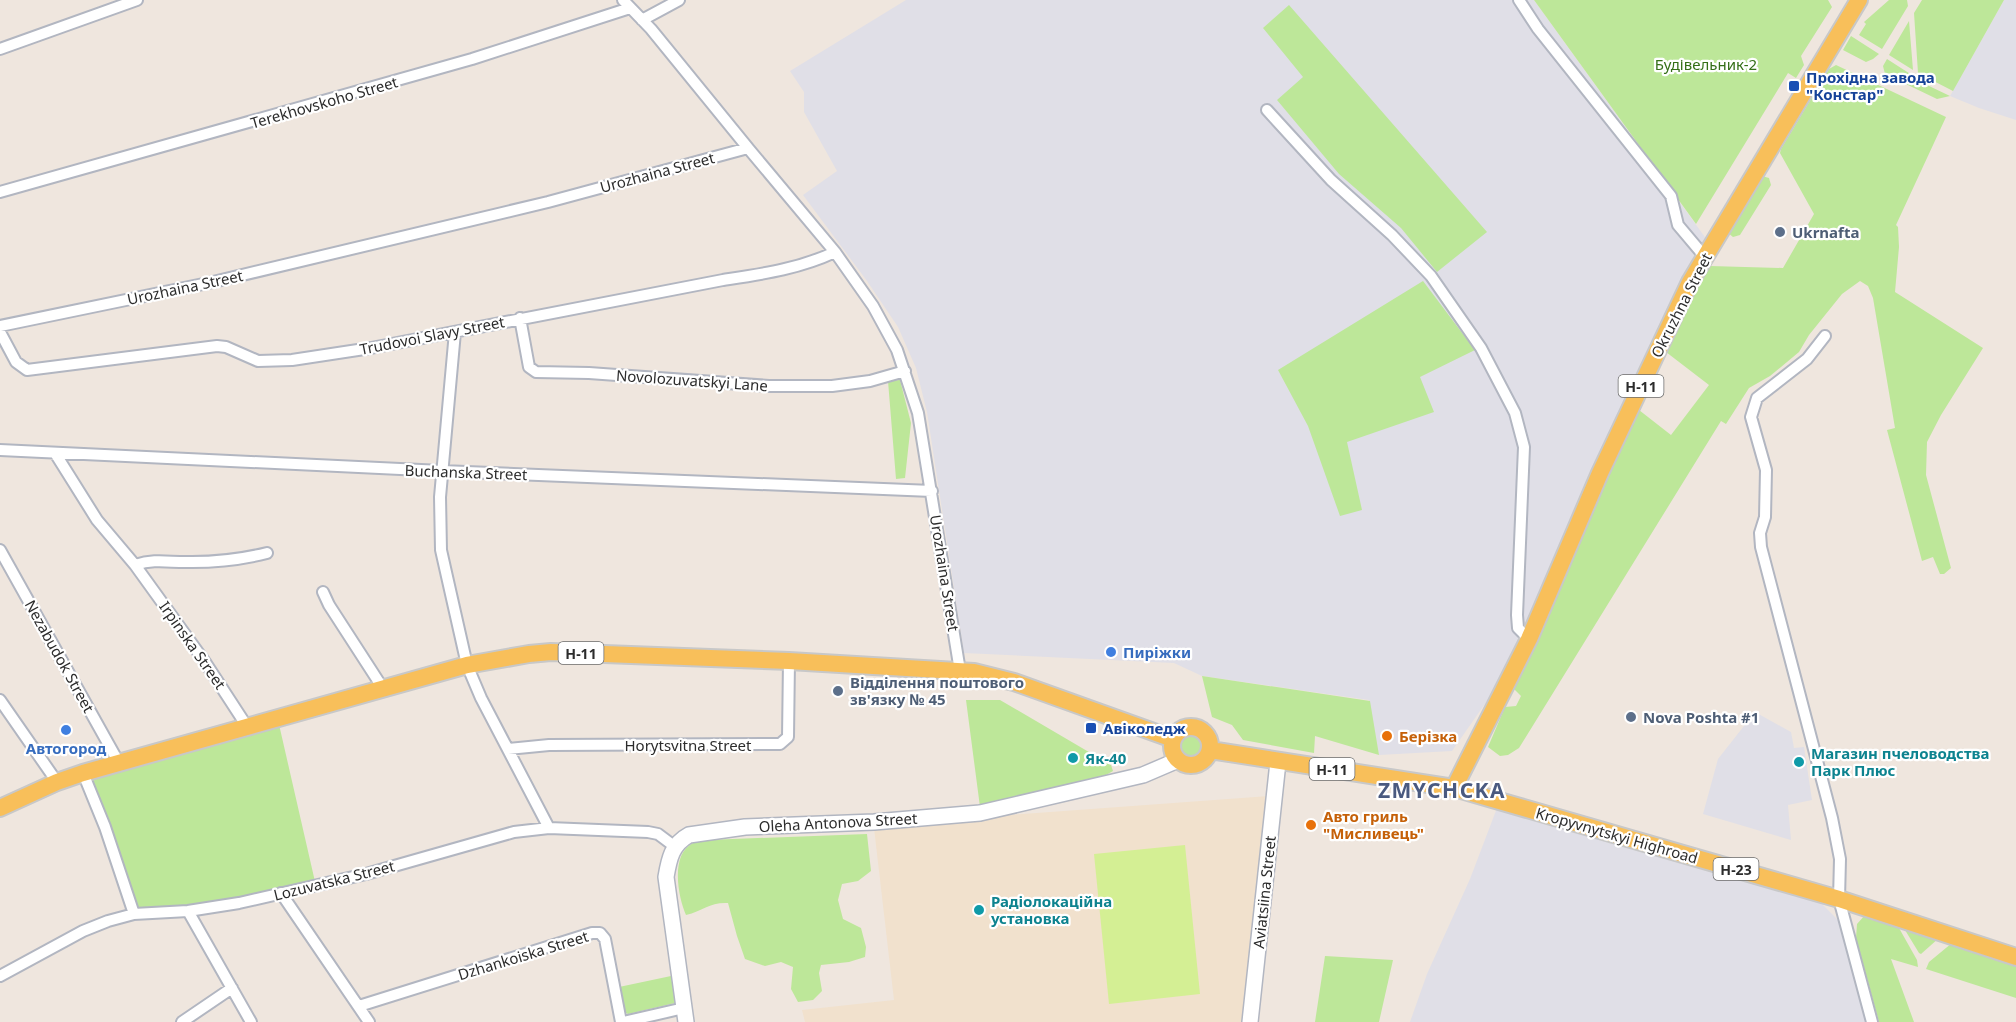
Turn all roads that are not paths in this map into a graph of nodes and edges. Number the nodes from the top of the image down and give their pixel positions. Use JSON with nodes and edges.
{"nodes":[{"id":1,"x":137,"y":0,"type":"edge"},
{"id":2,"x":679,"y":0,"type":"edge"},
{"id":3,"x":1519,"y":0,"type":"edge"},
{"id":4,"x":1859,"y":0,"type":"edge"},
{"id":5,"x":627,"y":4,"type":"edge"},
{"id":6,"x":642,"y":20,"type":"junction"},
{"id":7,"x":0,"y":49,"type":"edge"},
{"id":8,"x":1267,"y":110,"type":"dead end"},
{"id":9,"x":748,"y":147,"type":"junction"},
{"id":10,"x":0,"y":192,"type":"edge"},
{"id":11,"x":835,"y":252,"type":"junction"},
{"id":12,"x":1704,"y":256,"type":"junction"},
{"id":13,"x":520,"y":318,"type":"junction"},
{"id":14,"x":0,"y":327,"type":"edge"},
{"id":15,"x":0,"y":332,"type":"edge"},
{"id":16,"x":455,"y":332,"type":"junction"},
{"id":17,"x":1826,"y":336,"type":"dead end"},
{"id":18,"x":905,"y":371,"type":"junction"},
{"id":19,"x":0,"y":450,"type":"edge"},
{"id":20,"x":55,"y":453,"type":"junction"},
{"id":21,"x":442,"y":471,"type":"junction"},
{"id":22,"x":932,"y":491,"type":"junction"},
{"id":23,"x":0,"y":550,"type":"edge"},
{"id":24,"x":267,"y":553,"type":"dead end"},
{"id":25,"x":135,"y":565,"type":"junction"},
{"id":26,"x":323,"y":592,"type":"dead end"},
{"id":27,"x":1529,"y":639,"type":"junction"},
{"id":28,"x":789,"y":661,"type":"junction"},
{"id":29,"x":467,"y":665,"type":"junction"},
{"id":30,"x":960,"y":671,"type":"junction"},
{"id":31,"x":384,"y":690,"type":"junction"},
{"id":32,"x":0,"y":700,"type":"edge"},
{"id":33,"x":248,"y":728,"type":"junction"},
{"id":34,"x":1173,"y":739,"type":"junction"},
{"id":35,"x":508,"y":749,"type":"junction"},
{"id":36,"x":1210,"y":750,"type":"junction"},
{"id":37,"x":1178,"y":760,"type":"junction"},
{"id":38,"x":1278,"y":762,"type":"junction"},
{"id":39,"x":119,"y":763,"type":"junction"},
{"id":40,"x":83,"y":773,"type":"junction"},
{"id":41,"x":57,"y":782,"type":"junction"},
{"id":42,"x":1454,"y":788,"type":"junction"},
{"id":43,"x":0,"y":808,"type":"edge"},
{"id":44,"x":549,"y":828,"type":"junction"},
{"id":45,"x":674,"y":846,"type":"junction"},
{"id":46,"x":281,"y":893,"type":"junction"},
{"id":47,"x":1839,"y":899,"type":"junction"},
{"id":48,"x":188,"y":911,"type":"junction"},
{"id":49,"x":134,"y":914,"type":"junction"},
{"id":50,"x":2016,"y":957,"type":"edge"},
{"id":51,"x":0,"y":976,"type":"edge"},
{"id":52,"x":232,"y":988,"type":"junction"},
{"id":53,"x":358,"y":1006,"type":"junction"},
{"id":54,"x":685,"y":1015,"type":"edge"},
{"id":55,"x":182,"y":1022,"type":"edge"},
{"id":56,"x":251,"y":1022,"type":"edge"},
{"id":57,"x":369,"y":1022,"type":"edge"},
{"id":58,"x":622,"y":1022,"type":"edge"},
{"id":59,"x":1250,"y":1022,"type":"edge"},
{"id":60,"x":1872,"y":1022,"type":"edge"}],
"edges":[{"from":1,"to":7,"type":"street"},
{"from":2,"to":6,"type":"street"},
{"from":3,"to":12,"type":"street"},
{"from":4,"to":12,"type":"main road","name":"Okruzhna Street","number":"Н-11"},
{"from":5,"to":6,"type":"street","name":"Terekhovskoho Street"},
{"from":5,"to":10,"type":"street","name":"Terekhovskoho Street"},
{"from":6,"to":9,"type":"street","name":"Terekhovskoho Street"},
{"from":8,"to":27,"type":"street"},
{"from":9,"to":11,"type":"street","name":"Urozhaina Street"},
{"from":9,"to":14,"type":"street","name":"Urozhaina Street"},
{"from":11,"to":13,"type":"street","name":"Trudovoi Slavy Street"},
{"from":11,"to":18,"type":"street","name":"Urozhaina Street"},
{"from":12,"to":27,"type":"main road","name":"Okruzhna Street","number":"Н-11"},
{"from":13,"to":16,"type":"street","name":"Trudovoi Slavy Street"},
{"from":13,"to":18,"type":"street","name":"Novolozuvatskyi Lane"},
{"from":15,"to":16,"type":"street","name":"Trudovoi Slavy Street"},
{"from":16,"to":21,"type":"street"},
{"from":17,"to":47,"type":"street"},
{"from":18,"to":22,"type":"street","name":"Urozhaina Street"},
{"from":19,"to":20,"type":"street","name":"Buchanska Street"},
{"from":20,"to":21,"type":"street","name":"Buchanska Street"},
{"from":20,"to":25,"type":"street","name":"Irpinska Street"},
{"from":21,"to":22,"type":"street","name":"Buchanska Street"},
{"from":21,"to":29,"type":"street"},
{"from":22,"to":30,"type":"street","name":"Urozhaina Street"},
{"from":23,"to":39,"type":"street","name":"Nezabudok Street"},
{"from":24,"to":25,"type":"street"},
{"from":25,"to":33,"type":"street","name":"Irpinska Street"},
{"from":26,"to":31,"type":"street"},
{"from":27,"to":42,"type":"main road","name":"Okruzhna Street","number":"Н-11"},
{"from":28,"to":29,"type":"main road","number":"Н-11"},
{"from":28,"to":30,"type":"main road","number":"Н-11"},
{"from":28,"to":35,"type":"street","name":"Horytsvitna Street"},
{"from":29,"to":31,"type":"main road","number":"Н-11"},
{"from":29,"to":35,"type":"street"},
{"from":30,"to":34,"type":"main road","number":"Н-11"},
{"from":31,"to":33,"type":"main road","number":"Н-11"},
{"from":32,"to":41,"type":"street"},
{"from":33,"to":39,"type":"main road","number":"Н-11"},
{"from":34,"to":36,"type":"main road"},
{"from":34,"to":37,"type":"main road"},
{"from":35,"to":44,"type":"street"},
{"from":36,"to":37,"type":"main road"},
{"from":36,"to":38,"type":"main road","name":"Kropyvnytskyi Highroad","number":"Н-11"},
{"from":37,"to":45,"type":"main road","name":"Oleha Antonova Street"},
{"from":38,"to":42,"type":"main road","name":"Kropyvnytskyi Highroad","number":"Н-11"},
{"from":38,"to":59,"type":"main road","name":"Aviatsiina Street"},
{"from":39,"to":40,"type":"main road","number":"Н-11"},
{"from":40,"to":41,"type":"main road","number":"Н-11"},
{"from":40,"to":49,"type":"street"},
{"from":41,"to":43,"type":"main road","number":"Н-11"},
{"from":42,"to":47,"type":"main road","name":"Kropyvnytskyi Highroad","number":"Н-23"},
{"from":44,"to":45,"type":"street","name":"Lozuvatska Street"},
{"from":44,"to":46,"type":"street","name":"Lozuvatska Street"},
{"from":45,"to":54,"type":"main road"},
{"from":46,"to":48,"type":"street","name":"Lozuvatska Street"},
{"from":46,"to":53,"type":"street"},
{"from":47,"to":50,"type":"main road","name":"Kropyvnytskyi Highroad","number":"Н-23"},
{"from":47,"to":60,"type":"street"},
{"from":48,"to":49,"type":"street","name":"Lozuvatska Street"},
{"from":48,"to":52,"type":"street"},
{"from":49,"to":51,"type":"street","name":"Lozuvatska Street"},
{"from":52,"to":55,"type":"street"},
{"from":52,"to":56,"type":"street"},
{"from":53,"to":57,"type":"street"},
{"from":53,"to":58,"type":"street","name":"Dzhankoiska Street"},
{"from":54,"to":58,"type":"street"}]}
